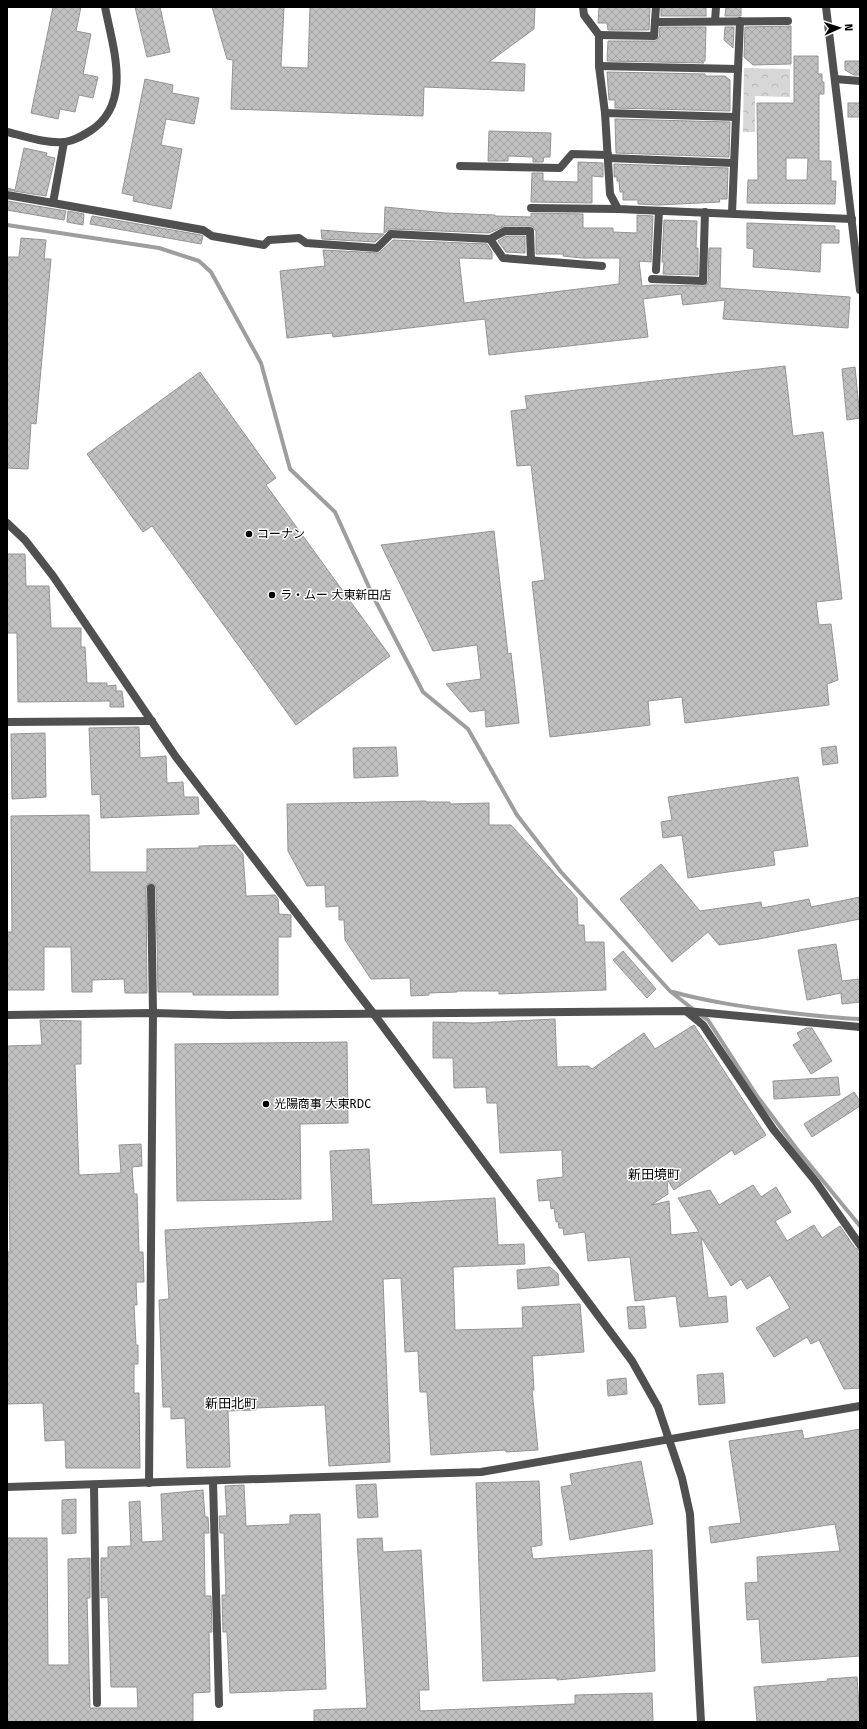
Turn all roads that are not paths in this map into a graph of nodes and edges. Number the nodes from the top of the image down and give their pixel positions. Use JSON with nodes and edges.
{"nodes":[{"id":1,"x":105,"y":7,"type":"edge"},
{"id":2,"x":584,"y":7,"type":"edge"},
{"id":3,"x":656,"y":7,"type":"edge"},
{"id":4,"x":716,"y":7,"type":"edge"},
{"id":5,"x":826,"y":7,"type":"edge"},
{"id":6,"x":715,"y":21,"type":"junction"},
{"id":7,"x":740,"y":21,"type":"junction"},
{"id":8,"x":788,"y":21,"type":"dead end"},
{"id":9,"x":655,"y":22,"type":"junction"},
{"id":10,"x":599,"y":35,"type":"junction"},
{"id":11,"x":599,"y":66,"type":"junction"},
{"id":12,"x":738,"y":69,"type":"junction"},
{"id":13,"x":835,"y":79,"type":"junction"},
{"id":14,"x":860,"y":81,"type":"edge"},
{"id":15,"x":605,"y":113,"type":"junction"},
{"id":16,"x":736,"y":117,"type":"junction"},
{"id":17,"x":7,"y":132,"type":"edge"},
{"id":18,"x":64,"y":142,"type":"junction"},
{"id":19,"x":608,"y":156,"type":"junction"},
{"id":20,"x":734,"y":163,"type":"junction"},
{"id":21,"x":460,"y":166,"type":"dead end"},
{"id":22,"x":7,"y":195,"type":"edge"},
{"id":23,"x":53,"y":203,"type":"junction"},
{"id":24,"x":531,"y":208,"type":"dead end"},
{"id":25,"x":618,"y":209,"type":"junction"},
{"id":26,"x":659,"y":211,"type":"junction"},
{"id":27,"x":705,"y":212,"type":"junction"},
{"id":28,"x":732,"y":213,"type":"junction"},
{"id":29,"x":852,"y":219,"type":"junction"},
{"id":30,"x":490,"y":239,"type":"junction"},
{"id":31,"x":531,"y":260,"type":"junction"},
{"id":32,"x":602,"y":266,"type":"dead end"},
{"id":33,"x":656,"y":270,"type":"dead end"},
{"id":34,"x":652,"y":279,"type":"dead end"},
{"id":35,"x":860,"y":290,"type":"edge"},
{"id":36,"x":7,"y":523,"type":"edge"},
{"id":37,"x":152,"y":721,"type":"junction"},
{"id":38,"x":7,"y":722,"type":"edge"},
{"id":39,"x":151,"y":888,"type":"dead end"},
{"id":40,"x":686,"y":1011,"type":"junction"},
{"id":41,"x":153,"y":1013,"type":"junction"},
{"id":42,"x":373,"y":1013,"type":"junction"},
{"id":43,"x":7,"y":1015,"type":"edge"},
{"id":44,"x":860,"y":1027,"type":"edge"},
{"id":45,"x":860,"y":1245,"type":"edge"},
{"id":46,"x":860,"y":1406,"type":"edge"},
{"id":47,"x":669,"y":1439,"type":"junction"},
{"id":48,"x":213,"y":1481,"type":"junction"},
{"id":49,"x":149,"y":1483,"type":"junction"},
{"id":50,"x":94,"y":1485,"type":"junction"},
{"id":51,"x":7,"y":1487,"type":"edge"},
{"id":52,"x":97,"y":1703,"type":"dead end"},
{"id":53,"x":219,"y":1704,"type":"dead end"},
{"id":54,"x":701,"y":1722,"type":"edge"}],
"edges":[{"from":1,"to":18,"type":"street"},
{"from":2,"to":10,"type":"street"},
{"from":3,"to":9,"type":"street"},
{"from":4,"to":6,"type":"street"},
{"from":5,"to":13,"type":"street"},
{"from":6,"to":7,"type":"street"},
{"from":6,"to":9,"type":"street"},
{"from":7,"to":8,"type":"street"},
{"from":7,"to":12,"type":"street"},
{"from":9,"to":10,"type":"street"},
{"from":10,"to":11,"type":"street"},
{"from":11,"to":12,"type":"street"},
{"from":11,"to":15,"type":"street"},
{"from":12,"to":16,"type":"street"},
{"from":13,"to":14,"type":"street"},
{"from":13,"to":29,"type":"street"},
{"from":15,"to":16,"type":"street"},
{"from":15,"to":19,"type":"street"},
{"from":16,"to":20,"type":"street"},
{"from":17,"to":18,"type":"street"},
{"from":18,"to":23,"type":"street"},
{"from":19,"to":20,"type":"street"},
{"from":19,"to":21,"type":"street"},
{"from":19,"to":25,"type":"street"},
{"from":20,"to":28,"type":"street"},
{"from":22,"to":23,"type":"street"},
{"from":23,"to":30,"type":"street"},
{"from":24,"to":25,"type":"street"},
{"from":25,"to":26,"type":"street"},
{"from":26,"to":27,"type":"street"},
{"from":26,"to":33,"type":"street"},
{"from":27,"to":28,"type":"street"},
{"from":27,"to":34,"type":"street"},
{"from":28,"to":29,"type":"street"},
{"from":29,"to":35,"type":"street"},
{"from":30,"to":31,"type":"street"},
{"from":30,"to":31,"type":"street"},
{"from":31,"to":32,"type":"street"},
{"from":36,"to":37,"type":"street"},
{"from":37,"to":38,"type":"street"},
{"from":37,"to":42,"type":"street"},
{"from":39,"to":41,"type":"street"},
{"from":40,"to":42,"type":"street"},
{"from":40,"to":44,"type":"street"},
{"from":40,"to":45,"type":"street"},
{"from":41,"to":42,"type":"street"},
{"from":41,"to":43,"type":"street"},
{"from":41,"to":49,"type":"street"},
{"from":42,"to":47,"type":"street"},
{"from":46,"to":47,"type":"street"},
{"from":47,"to":48,"type":"street"},
{"from":47,"to":54,"type":"street"},
{"from":48,"to":49,"type":"street"},
{"from":48,"to":53,"type":"street"},
{"from":49,"to":50,"type":"street"},
{"from":50,"to":51,"type":"street"},
{"from":50,"to":52,"type":"street"}]}
